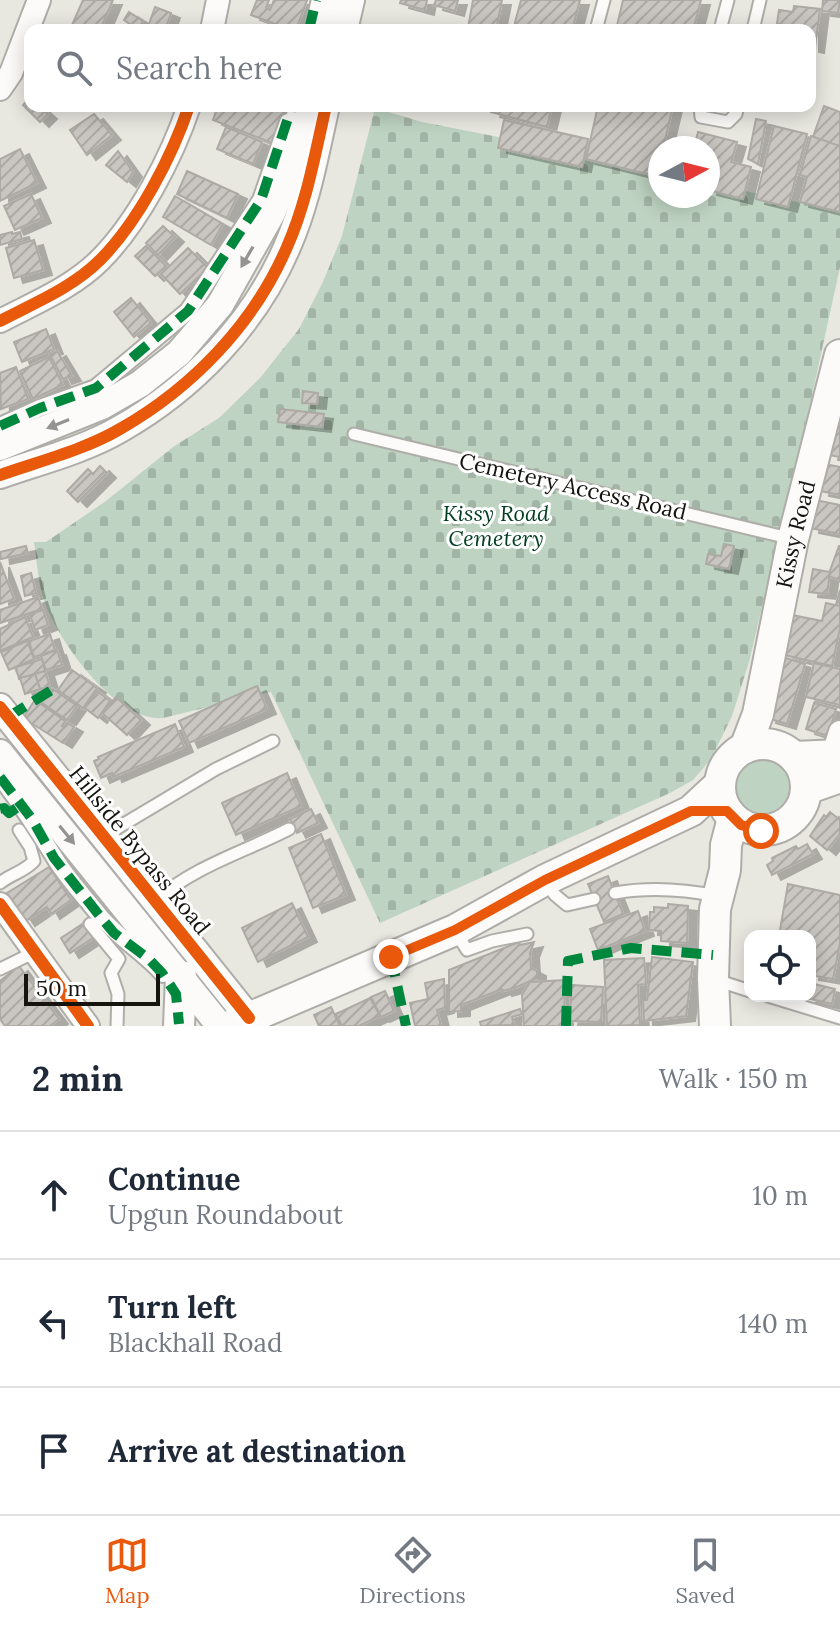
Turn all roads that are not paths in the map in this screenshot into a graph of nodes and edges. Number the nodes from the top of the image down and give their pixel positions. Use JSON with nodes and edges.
{"nodes":[{"id":1,"x":39,"y":0,"type":"edge"},
{"id":2,"x":218,"y":0,"type":"edge"},
{"id":3,"x":316,"y":0,"type":"edge"},
{"id":4,"x":325,"y":0,"type":"edge"},
{"id":5,"x":351,"y":0,"type":"edge"},
{"id":6,"x":604,"y":0,"type":"edge"},
{"id":7,"x":728,"y":0,"type":"edge"},
{"id":8,"x":760,"y":0,"type":"edge"},
{"id":9,"x":30,"y":24,"type":"edge"},
{"id":10,"x":213,"y":24,"type":"edge"},
{"id":11,"x":310,"y":24,"type":"edge"},
{"id":12,"x":319,"y":24,"type":"edge"},
{"id":13,"x":345,"y":24,"type":"edge"},
{"id":14,"x":598,"y":24,"type":"edge"},
{"id":15,"x":722,"y":24,"type":"edge"},
{"id":16,"x":754,"y":24,"type":"edge"},
{"id":17,"x":24,"y":39,"type":"edge"},
{"id":18,"x":0,"y":89,"type":"edge"},
{"id":19,"x":187,"y":112,"type":"edge"},
{"id":20,"x":290,"y":112,"type":"edge"},
{"id":21,"x":301,"y":112,"type":"edge"},
{"id":22,"x":325,"y":112,"type":"edge"},
{"id":23,"x":701,"y":112,"type":"edge"},
{"id":24,"x":736,"y":112,"type":"edge"},
{"id":25,"x":0,"y":321,"type":"edge"},
{"id":26,"x":838,"y":373,"type":"edge"},
{"id":27,"x":0,"y":426,"type":"edge"},
{"id":28,"x":354,"y":434,"type":"dead end"},
{"id":29,"x":0,"y":447,"type":"edge"},
{"id":30,"x":0,"y":475,"type":"edge"},
{"id":31,"x":793,"y":539,"type":"junction"},
{"id":32,"x":0,"y":707,"type":"edge"},
{"id":33,"x":273,"y":741,"type":"dead end"},
{"id":34,"x":770,"y":750,"type":"junction"},
{"id":35,"x":0,"y":753,"type":"edge"},
{"id":36,"x":838,"y":755,"type":"edge"},
{"id":37,"x":0,"y":777,"type":"edge"},
{"id":38,"x":806,"y":789,"type":"junction"},
{"id":39,"x":726,"y":804,"type":"junction"},
{"id":40,"x":289,"y":829,"type":"dead end"},
{"id":41,"x":19,"y":830,"type":"dead end"},
{"id":42,"x":761,"y":831,"type":"junction"},
{"id":43,"x":104,"y":836,"type":"junction"},
{"id":44,"x":545,"y":880,"type":"junction"},
{"id":45,"x":0,"y":883,"type":"edge"},
{"id":46,"x":721,"y":883,"type":"junction"},
{"id":47,"x":615,"y":893,"type":"dead end"},
{"id":48,"x":594,"y":899,"type":"dead end"},
{"id":49,"x":156,"y":900,"type":"junction"},
{"id":50,"x":0,"y":904,"type":"edge"},
{"id":51,"x":90,"y":924,"type":"dead end"},
{"id":52,"x":455,"y":930,"type":"junction"},
{"id":53,"x":527,"y":934,"type":"dead end"},
{"id":54,"x":35,"y":952,"type":"junction"},
{"id":55,"x":0,"y":969,"type":"edge"},
{"id":56,"x":181,"y":976,"type":"junction"},
{"id":57,"x":713,"y":979,"type":"junction"},
{"id":58,"x":744,"y":989,"type":"edge"},
{"id":59,"x":788,"y":1002,"type":"edge"},
{"id":60,"x":840,"y":1018,"type":"edge"},
{"id":61,"x":240,"y":1022,"type":"edge"},
{"id":62,"x":179,"y":1025,"type":"edge"},
{"id":63,"x":88,"y":1026,"type":"edge"},
{"id":64,"x":117,"y":1026,"type":"edge"},
{"id":65,"x":220,"y":1026,"type":"edge"},
{"id":66,"x":715,"y":1026,"type":"edge"}],
"edges":[{"from":1,"to":9,"type":"street"},
{"from":2,"to":10,"type":"street"},
{"from":3,"to":11,"type":"street"},
{"from":4,"to":12,"type":"street"},
{"from":5,"to":13,"type":"street"},
{"from":6,"to":14,"type":"lane"},
{"from":7,"to":15,"type":"lane"},
{"from":8,"to":16,"type":"lane"},
{"from":17,"to":18,"type":"street"},
{"from":19,"to":25,"type":"street"},
{"from":20,"to":27,"type":"street"},
{"from":21,"to":29,"type":"street","one_way":true},
{"from":22,"to":30,"type":"street"},
{"from":23,"to":24,"type":"lane"},
{"from":26,"to":31,"type":"main road","name":"Kissy Road"},
{"from":28,"to":31,"type":"lane","name":"Cemetery Access Road"},
{"from":31,"to":34,"type":"main road","name":"Kissy Road"},
{"from":32,"to":43,"type":"street","name":"Hillside Bypass Road"},
{"from":33,"to":43,"type":"lane"},
{"from":34,"to":36,"type":"main road"},
{"from":34,"to":38,"type":"main road"},
{"from":34,"to":39,"type":"main road"},
{"from":35,"to":56,"type":"street","one_way":true},
{"from":36,"to":38,"type":"main road"},
{"from":37,"to":62,"type":"street"},
{"from":38,"to":42,"type":"main road"},
{"from":39,"to":42,"type":"main road"},
{"from":39,"to":44,"type":"main road"},
{"from":39,"to":46,"type":"main road"},
{"from":40,"to":49,"type":"lane"},
{"from":41,"to":45,"type":"lane"},
{"from":42,"to":46,"type":"main road"},
{"from":43,"to":49,"type":"street","name":"Hillside Bypass Road"},
{"from":44,"to":48,"type":"lane"},
{"from":44,"to":52,"type":"main road"},
{"from":46,"to":47,"type":"lane"},
{"from":46,"to":57,"type":"main road"},
{"from":49,"to":61,"type":"street","name":"Hillside Bypass Road"},
{"from":50,"to":54,"type":"street"},
{"from":51,"to":64,"type":"lane"},
{"from":52,"to":53,"type":"lane"},
{"from":52,"to":61,"type":"main road"},
{"from":54,"to":55,"type":"lane"},
{"from":54,"to":63,"type":"street"},
{"from":56,"to":62,"type":"main road"},
{"from":56,"to":65,"type":"street"},
{"from":57,"to":58,"type":"lane"},
{"from":57,"to":66,"type":"main road"},
{"from":59,"to":60,"type":"lane"}]}
